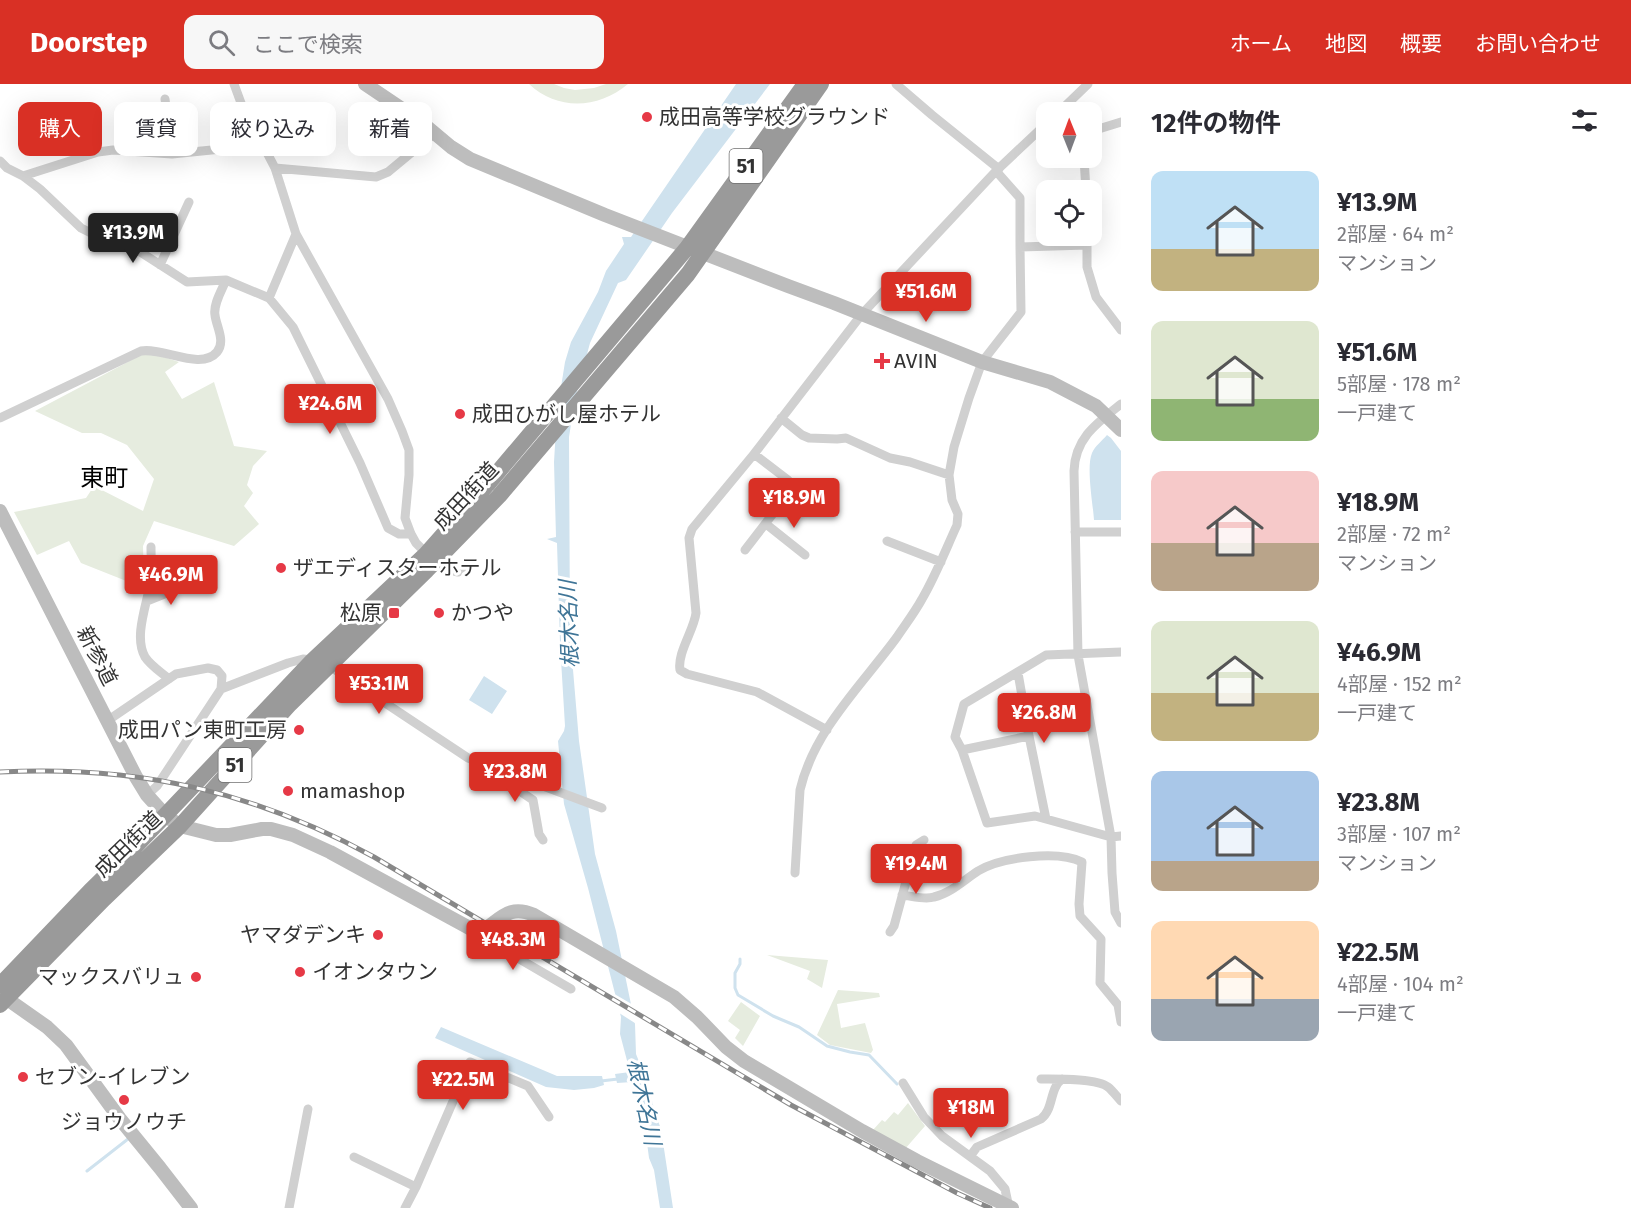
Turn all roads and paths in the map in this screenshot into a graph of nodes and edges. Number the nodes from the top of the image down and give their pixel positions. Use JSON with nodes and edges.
{"nodes":[{"id":1,"x":234,"y":84,"type":"edge"},
{"id":2,"x":366,"y":84,"type":"edge"},
{"id":3,"x":805,"y":84,"type":"edge"},
{"id":4,"x":821,"y":84,"type":"edge"},
{"id":5,"x":896,"y":84,"type":"edge"},
{"id":6,"x":1088,"y":84,"type":"edge"},
{"id":7,"x":165,"y":99,"type":"dead end"},
{"id":8,"x":165,"y":102,"type":"edge"},
{"id":9,"x":241,"y":102,"type":"edge"},
{"id":10,"x":1071,"y":102,"type":"edge"},
{"id":11,"x":1121,"y":122,"type":"edge"},
{"id":12,"x":1102,"y":128,"type":"edge"},
{"id":13,"x":435,"y":133,"type":"junction"},
{"id":14,"x":1036,"y":134,"type":"edge"},
{"id":15,"x":114,"y":150,"type":"edge"},
{"id":16,"x":268,"y":156,"type":"edge"},
{"id":17,"x":0,"y":161,"type":"edge"},
{"id":18,"x":275,"y":168,"type":"junction"},
{"id":19,"x":998,"y":170,"type":"junction"},
{"id":20,"x":23,"y":176,"type":"junction"},
{"id":21,"x":189,"y":202,"type":"dead end"},
{"id":22,"x":296,"y":234,"type":"junction"},
{"id":23,"x":1036,"y":245,"type":"edge"},
{"id":24,"x":1087,"y":246,"type":"edge"},
{"id":25,"x":1020,"y":247,"type":"junction"},
{"id":26,"x":688,"y":248,"type":"junction"},
{"id":27,"x":160,"y":266,"type":"junction"},
{"id":28,"x":226,"y":280,"type":"junction"},
{"id":29,"x":269,"y":298,"type":"junction"},
{"id":30,"x":862,"y":314,"type":"junction"},
{"id":31,"x":1120,"y":327,"type":"edge"},
{"id":32,"x":982,"y":363,"type":"junction"},
{"id":33,"x":1121,"y":404,"type":"edge"},
{"id":34,"x":1106,"y":415,"type":"junction"},
{"id":35,"x":0,"y":418,"type":"edge"},
{"id":36,"x":781,"y":418,"type":"junction"},
{"id":37,"x":1121,"y":430,"type":"edge"},
{"id":38,"x":754,"y":454,"type":"junction"},
{"id":39,"x":949,"y":475,"type":"junction"},
{"id":40,"x":2,"y":517,"type":"edge"},
{"id":41,"x":766,"y":524,"type":"junction"},
{"id":42,"x":1075,"y":532,"type":"junction"},
{"id":43,"x":1121,"y":532,"type":"edge"},
{"id":44,"x":411,"y":534,"type":"junction"},
{"id":45,"x":887,"y":541,"type":"dead end"},
{"id":46,"x":152,"y":547,"type":"dead end"},
{"id":47,"x":745,"y":550,"type":"dead end"},
{"id":48,"x":805,"y":555,"type":"dead end"},
{"id":49,"x":430,"y":558,"type":"junction"},
{"id":50,"x":941,"y":562,"type":"junction"},
{"id":51,"x":465,"y":568,"type":"dead end"},
{"id":52,"x":184,"y":586,"type":"dead end"},
{"id":53,"x":147,"y":601,"type":"junction"},
{"id":54,"x":1121,"y":652,"type":"edge"},
{"id":55,"x":1078,"y":655,"type":"junction"},
{"id":56,"x":313,"y":660,"type":"junction"},
{"id":57,"x":329,"y":665,"type":"junction"},
{"id":58,"x":1018,"y":673,"type":"junction"},
{"id":59,"x":169,"y":679,"type":"junction"},
{"id":60,"x":221,"y":689,"type":"junction"},
{"id":61,"x":107,"y":721,"type":"junction"},
{"id":62,"x":827,"y":730,"type":"junction"},
{"id":63,"x":1029,"y":736,"type":"junction"},
{"id":64,"x":962,"y":750,"type":"junction"},
{"id":65,"x":497,"y":770,"type":"junction"},
{"id":66,"x":147,"y":795,"type":"junction"},
{"id":67,"x":602,"y":808,"type":"dead end"},
{"id":68,"x":165,"y":815,"type":"junction"},
{"id":69,"x":1046,"y":819,"type":"junction"},
{"id":70,"x":180,"y":826,"type":"junction"},
{"id":71,"x":1116,"y":837,"type":"edge"},
{"id":72,"x":543,"y":840,"type":"dead end"},
{"id":73,"x":924,"y":840,"type":"dead end"},
{"id":74,"x":795,"y":873,"type":"dead end"},
{"id":75,"x":902,"y":895,"type":"junction"},
{"id":76,"x":1121,"y":923,"type":"edge"},
{"id":77,"x":482,"y":931,"type":"junction"},
{"id":78,"x":890,"y":932,"type":"dead end"},
{"id":79,"x":571,"y":989,"type":"dead end"},
{"id":80,"x":2,"y":996,"type":"edge"},
{"id":81,"x":1121,"y":1022,"type":"edge"},
{"id":82,"x":1062,"y":1078,"type":"junction"},
{"id":83,"x":1041,"y":1079,"type":"dead end"},
{"id":84,"x":903,"y":1083,"type":"dead end"},
{"id":85,"x":1121,"y":1101,"type":"edge"},
{"id":86,"x":308,"y":1109,"type":"dead end"},
{"id":87,"x":549,"y":1117,"type":"dead end"},
{"id":88,"x":971,"y":1155,"type":"junction"},
{"id":89,"x":354,"y":1157,"type":"dead end"},
{"id":90,"x":416,"y":1187,"type":"junction"},
{"id":91,"x":1010,"y":1207,"type":"edge"},
{"id":92,"x":191,"y":1208,"type":"edge"},
{"id":93,"x":290,"y":1208,"type":"edge"},
{"id":94,"x":405,"y":1208,"type":"edge"}],
"edges":[{"from":1,"to":9,"type":"street"},
{"from":2,"to":13,"type":"street"},
{"from":3,"to":26,"type":"highway","name":"成田街道","number":"51"},
{"from":4,"to":26,"type":"highway","name":"成田街道","number":"51"},
{"from":5,"to":19,"type":"street"},
{"from":6,"to":10,"type":"street"},
{"from":7,"to":8,"type":"street"},
{"from":11,"to":12,"type":"street"},
{"from":13,"to":18,"type":"street"},
{"from":13,"to":26,"type":"street"},
{"from":14,"to":19,"type":"street"},
{"from":15,"to":20,"type":"street"},
{"from":16,"to":18,"type":"street"},
{"from":17,"to":20,"type":"street"},
{"from":18,"to":22,"type":"street"},
{"from":19,"to":25,"type":"street"},
{"from":19,"to":30,"type":"street"},
{"from":20,"to":27,"type":"street"},
{"from":21,"to":27,"type":"street"},
{"from":22,"to":29,"type":"street"},
{"from":22,"to":44,"type":"street"},
{"from":23,"to":25,"type":"street"},
{"from":24,"to":31,"type":"street"},
{"from":25,"to":32,"type":"street"},
{"from":26,"to":30,"type":"street"},
{"from":26,"to":49,"type":"highway","name":"成田街道","number":"51"},
{"from":27,"to":28,"type":"street"},
{"from":28,"to":29,"type":"street"},
{"from":28,"to":35,"type":"street"},
{"from":29,"to":44,"type":"street"},
{"from":30,"to":32,"type":"street"},
{"from":30,"to":36,"type":"street"},
{"from":32,"to":34,"type":"street"},
{"from":32,"to":39,"type":"street"},
{"from":33,"to":34,"type":"street"},
{"from":34,"to":37,"type":"street"},
{"from":34,"to":42,"type":"street"},
{"from":36,"to":38,"type":"street"},
{"from":36,"to":39,"type":"street"},
{"from":38,"to":41,"type":"street"},
{"from":38,"to":62,"type":"street"},
{"from":39,"to":50,"type":"street"},
{"from":40,"to":61,"type":"street","name":"新参道"},
{"from":41,"to":47,"type":"street"},
{"from":41,"to":48,"type":"street"},
{"from":42,"to":43,"type":"street"},
{"from":42,"to":55,"type":"street"},
{"from":44,"to":49,"type":"street"},
{"from":45,"to":50,"type":"street"},
{"from":46,"to":53,"type":"street"},
{"from":49,"to":51,"type":"street"},
{"from":49,"to":56,"type":"highway","name":"成田街道","number":"51"},
{"from":49,"to":57,"type":"highway","name":"成田街道","number":"51"},
{"from":50,"to":62,"type":"street"},
{"from":52,"to":53,"type":"street"},
{"from":53,"to":59,"type":"street"},
{"from":54,"to":55,"type":"street"},
{"from":55,"to":58,"type":"street"},
{"from":55,"to":71,"type":"street"},
{"from":56,"to":57,"type":"street"},
{"from":56,"to":60,"type":"street"},
{"from":56,"to":68,"type":"highway","name":"成田街道","number":"51"},
{"from":57,"to":65,"type":"street"},
{"from":57,"to":70,"type":"highway","name":"成田街道","number":"51"},
{"from":58,"to":63,"type":"street"},
{"from":58,"to":64,"type":"street"},
{"from":59,"to":60,"type":"street"},
{"from":59,"to":61,"type":"street"},
{"from":60,"to":66,"type":"street"},
{"from":61,"to":66,"type":"street","name":"新参道"},
{"from":62,"to":74,"type":"street"},
{"from":63,"to":64,"type":"street"},
{"from":63,"to":69,"type":"street"},
{"from":64,"to":69,"type":"street"},
{"from":65,"to":67,"type":"street"},
{"from":65,"to":72,"type":"street"},
{"from":66,"to":68,"type":"street","name":"新参道"},
{"from":68,"to":70,"type":"street","name":"新参道"},
{"from":68,"to":80,"type":"highway","name":"成田街道","number":"51"},
{"from":69,"to":71,"type":"street"},
{"from":70,"to":77,"type":"street"},
{"from":70,"to":80,"type":"highway","name":"成田街道","number":"51"},
{"from":71,"to":76,"type":"street"},
{"from":73,"to":75,"type":"street"},
{"from":75,"to":78,"type":"street"},
{"from":75,"to":81,"type":"street"},
{"from":77,"to":79,"type":"street"},
{"from":77,"to":91,"type":"street"},
{"from":80,"to":92,"type":"street"},
{"from":82,"to":83,"type":"street"},
{"from":82,"to":85,"type":"street"},
{"from":82,"to":88,"type":"street"},
{"from":84,"to":88,"type":"street"},
{"from":86,"to":93,"type":"street"},
{"from":87,"to":90,"type":"street"},
{"from":88,"to":91,"type":"street"},
{"from":89,"to":90,"type":"street"},
{"from":90,"to":94,"type":"street"}]}
